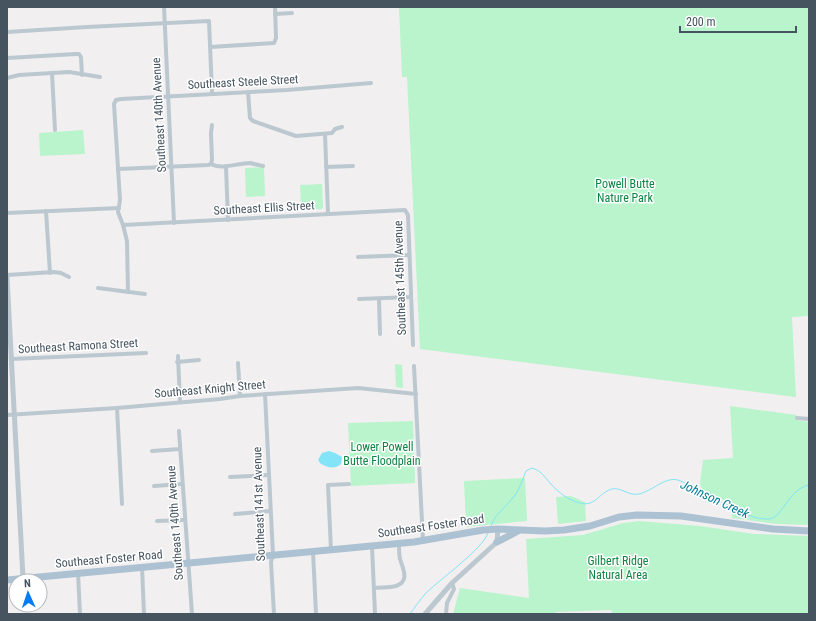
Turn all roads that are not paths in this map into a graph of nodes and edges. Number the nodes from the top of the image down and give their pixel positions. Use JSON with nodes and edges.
{"nodes":[{"id":1,"x":164,"y":7,"type":"edge"},
{"id":2,"x":275,"y":7,"type":"edge"},
{"id":3,"x":292,"y":13,"type":"dead end"},
{"id":4,"x":275,"y":14,"type":"junction"},
{"id":5,"x":165,"y":23,"type":"junction"},
{"id":6,"x":7,"y":32,"type":"edge"},
{"id":7,"x":210,"y":47,"type":"junction"},
{"id":8,"x":7,"y":58,"type":"edge"},
{"id":9,"x":52,"y":73,"type":"junction"},
{"id":10,"x":82,"y":75,"type":"junction"},
{"id":11,"x":100,"y":77,"type":"dead end"},
{"id":12,"x":7,"y":78,"type":"edge"},
{"id":13,"x":371,"y":83,"type":"dead end"},
{"id":14,"x":248,"y":92,"type":"junction"},
{"id":15,"x":212,"y":93,"type":"junction"},
{"id":16,"x":167,"y":96,"type":"junction"},
{"id":17,"x":212,"y":125,"type":"dead end"},
{"id":18,"x":342,"y":127,"type":"dead end"},
{"id":19,"x":55,"y":130,"type":"dead end"},
{"id":20,"x":325,"y":134,"type":"junction"},
{"id":21,"x":211,"y":164,"type":"junction"},
{"id":22,"x":226,"y":166,"type":"junction"},
{"id":23,"x":263,"y":166,"type":"dead end"},
{"id":24,"x":353,"y":166,"type":"dead end"},
{"id":25,"x":171,"y":167,"type":"junction"},
{"id":26,"x":326,"y":167,"type":"junction"},
{"id":27,"x":118,"y":169,"type":"junction"},
{"id":28,"x":119,"y":208,"type":"junction"},
{"id":29,"x":406,"y":211,"type":"joint"},
{"id":30,"x":46,"y":212,"type":"junction"},
{"id":31,"x":7,"y":214,"type":"edge"},
{"id":32,"x":328,"y":214,"type":"junction"},
{"id":33,"x":228,"y":220,"type":"junction"},
{"id":34,"x":174,"y":223,"type":"junction"},
{"id":35,"x":123,"y":225,"type":"junction"},
{"id":36,"x":409,"y":255,"type":"junction"},
{"id":37,"x":358,"y":258,"type":"dead end"},
{"id":38,"x":50,"y":273,"type":"junction"},
{"id":39,"x":7,"y":276,"type":"edge"},
{"id":40,"x":69,"y":276,"type":"dead end"},
{"id":41,"x":98,"y":288,"type":"dead end"},
{"id":42,"x":128,"y":292,"type":"junction"},
{"id":43,"x":145,"y":294,"type":"dead end"},
{"id":44,"x":411,"y":297,"type":"junction"},
{"id":45,"x":379,"y":299,"type":"junction"},
{"id":46,"x":359,"y":300,"type":"dead end"},
{"id":47,"x":380,"y":334,"type":"dead end"},
{"id":48,"x":413,"y":345,"type":"dead end"},
{"id":49,"x":146,"y":353,"type":"dead end"},
{"id":50,"x":178,"y":356,"type":"dead end"},
{"id":51,"x":11,"y":359,"type":"junction"},
{"id":52,"x":199,"y":360,"type":"dead end"},
{"id":53,"x":177,"y":362,"type":"junction"},
{"id":54,"x":238,"y":364,"type":"dead end"},
{"id":55,"x":414,"y":366,"type":"dead end"},
{"id":56,"x":10,"y":379,"type":"edge"},
{"id":57,"x":265,"y":394,"type":"junction"},
{"id":58,"x":416,"y":394,"type":"junction"},
{"id":59,"x":240,"y":396,"type":"junction"},
{"id":60,"x":180,"y":402,"type":"junction"},
{"id":61,"x":117,"y":408,"type":"junction"},
{"id":62,"x":7,"y":415,"type":"edge"},
{"id":63,"x":14,"y":415,"type":"junction"},
{"id":64,"x":797,"y":418,"type":"dead end"},
{"id":65,"x":809,"y":419,"type":"edge"},
{"id":66,"x":179,"y":431,"type":"dead end"},
{"id":67,"x":180,"y":449,"type":"junction"},
{"id":68,"x":152,"y":451,"type":"dead end"},
{"id":69,"x":268,"y":475,"type":"junction"},
{"id":70,"x":230,"y":477,"type":"dead end"},
{"id":71,"x":182,"y":484,"type":"junction"},
{"id":72,"x":349,"y":484,"type":"dead end"},
{"id":73,"x":154,"y":486,"type":"dead end"},
{"id":74,"x":122,"y":504,"type":"dead end"},
{"id":75,"x":270,"y":511,"type":"junction"},
{"id":76,"x":235,"y":514,"type":"dead end"},
{"id":77,"x":185,"y":520,"type":"junction"},
{"id":78,"x":157,"y":522,"type":"dead end"},
{"id":79,"x":497,"y":529,"type":"junction"},
{"id":80,"x":522,"y":530,"type":"junction"},
{"id":81,"x":809,"y":531,"type":"edge"},
{"id":82,"x":423,"y":541,"type":"junction"},
{"id":83,"x":497,"y":542,"type":"junction"},
{"id":84,"x":399,"y":544,"type":"junction"},
{"id":85,"x":372,"y":546,"type":"junction"},
{"id":86,"x":331,"y":550,"type":"junction"},
{"id":87,"x":313,"y":551,"type":"junction"},
{"id":88,"x":273,"y":555,"type":"junction"},
{"id":89,"x":188,"y":563,"type":"junction"},
{"id":90,"x":142,"y":567,"type":"junction"},
{"id":91,"x":23,"y":573,"type":"edge"},
{"id":92,"x":78,"y":573,"type":"junction"},
{"id":93,"x":48,"y":576,"type":"edge"},
{"id":94,"x":452,"y":582,"type":"junction"},
{"id":95,"x":374,"y":588,"type":"junction"},
{"id":96,"x":80,"y":614,"type":"edge"},
{"id":97,"x":144,"y":614,"type":"edge"},
{"id":98,"x":192,"y":614,"type":"edge"},
{"id":99,"x":274,"y":614,"type":"edge"},
{"id":100,"x":316,"y":614,"type":"edge"},
{"id":101,"x":375,"y":614,"type":"edge"},
{"id":102,"x":425,"y":614,"type":"edge"},
{"id":103,"x":446,"y":614,"type":"edge"}],
"edges":[{"from":1,"to":5,"type":"street","name":"Southeast 140th Avenue"},
{"from":2,"to":4,"type":"street"},
{"from":3,"to":4,"type":"street"},
{"from":4,"to":7,"type":"street"},
{"from":5,"to":6,"type":"street"},
{"from":5,"to":7,"type":"street"},
{"from":5,"to":16,"type":"street","name":"Southeast 140th Avenue"},
{"from":7,"to":15,"type":"street"},
{"from":8,"to":10,"type":"street"},
{"from":9,"to":10,"type":"street"},
{"from":9,"to":12,"type":"street"},
{"from":9,"to":19,"type":"street"},
{"from":10,"to":11,"type":"street"},
{"from":13,"to":14,"type":"street","name":"Southeast Steele Street"},
{"from":14,"to":15,"type":"street","name":"Southeast Steele Street"},
{"from":14,"to":20,"type":"street"},
{"from":15,"to":16,"type":"street","name":"Southeast Steele Street"},
{"from":16,"to":25,"type":"street","name":"Southeast 140th Avenue"},
{"from":16,"to":27,"type":"street","name":"Southeast Steele Street"},
{"from":17,"to":21,"type":"street"},
{"from":18,"to":20,"type":"street"},
{"from":20,"to":26,"type":"street"},
{"from":21,"to":22,"type":"street"},
{"from":21,"to":25,"type":"street"},
{"from":22,"to":23,"type":"street"},
{"from":22,"to":33,"type":"street"},
{"from":24,"to":26,"type":"street"},
{"from":25,"to":27,"type":"street"},
{"from":25,"to":34,"type":"street","name":"Southeast 140th Avenue"},
{"from":26,"to":32,"type":"street"},
{"from":27,"to":28,"type":"street"},
{"from":28,"to":30,"type":"street"},
{"from":28,"to":35,"type":"street"},
{"from":29,"to":32,"type":"street","name":"Southeast Ellis Street"},
{"from":29,"to":36,"type":"street","name":"Southeast 145th Avenue"},
{"from":30,"to":31,"type":"street"},
{"from":30,"to":38,"type":"street"},
{"from":32,"to":33,"type":"street","name":"Southeast Ellis Street"},
{"from":33,"to":34,"type":"street","name":"Southeast Ellis Street"},
{"from":34,"to":35,"type":"street","name":"Southeast Ellis Street"},
{"from":35,"to":42,"type":"street"},
{"from":36,"to":37,"type":"street"},
{"from":36,"to":44,"type":"street","name":"Southeast 145th Avenue"},
{"from":38,"to":39,"type":"street"},
{"from":38,"to":40,"type":"street"},
{"from":39,"to":51,"type":"street"},
{"from":41,"to":42,"type":"street"},
{"from":42,"to":43,"type":"street"},
{"from":44,"to":45,"type":"street"},
{"from":44,"to":48,"type":"street","name":"Southeast 145th Avenue"},
{"from":45,"to":46,"type":"street"},
{"from":45,"to":47,"type":"street"},
{"from":49,"to":51,"type":"street","name":"Southeast Ramona Street"},
{"from":50,"to":53,"type":"street"},
{"from":51,"to":56,"type":"street"},
{"from":52,"to":53,"type":"street"},
{"from":53,"to":60,"type":"street"},
{"from":54,"to":59,"type":"street"},
{"from":55,"to":58,"type":"street"},
{"from":56,"to":63,"type":"street"},
{"from":57,"to":58,"type":"street","name":"Southeast Knight Street"},
{"from":57,"to":59,"type":"street","name":"Southeast Knight Street"},
{"from":57,"to":69,"type":"street","name":"Southeast 141st Avenue"},
{"from":58,"to":82,"type":"street"},
{"from":59,"to":60,"type":"street","name":"Southeast Knight Street"},
{"from":60,"to":61,"type":"street","name":"Southeast Knight Street"},
{"from":61,"to":63,"type":"street","name":"Southeast Knight Street"},
{"from":61,"to":74,"type":"street"},
{"from":62,"to":63,"type":"street","name":"Southeast Knight Street"},
{"from":63,"to":91,"type":"street"},
{"from":64,"to":65,"type":"street"},
{"from":66,"to":67,"type":"street","name":"Southeast 140th Avenue"},
{"from":67,"to":68,"type":"street"},
{"from":67,"to":71,"type":"street","name":"Southeast 140th Avenue"},
{"from":69,"to":70,"type":"street"},
{"from":69,"to":75,"type":"street","name":"Southeast 141st Avenue"},
{"from":71,"to":73,"type":"street"},
{"from":71,"to":77,"type":"street","name":"Southeast 140th Avenue"},
{"from":72,"to":86,"type":"street"},
{"from":75,"to":76,"type":"street"},
{"from":75,"to":88,"type":"street","name":"Southeast 141st Avenue"},
{"from":77,"to":78,"type":"street"},
{"from":77,"to":89,"type":"street","name":"Southeast 140th Avenue"},
{"from":79,"to":80,"type":"main road","name":"Southeast Foster Road"},
{"from":79,"to":82,"type":"main road","name":"Southeast Foster Road"},
{"from":79,"to":83,"type":"street"},
{"from":80,"to":81,"type":"main road","name":"Southeast Foster Road"},
{"from":80,"to":83,"type":"main road"},
{"from":82,"to":84,"type":"main road","name":"Southeast Foster Road"},
{"from":83,"to":94,"type":"street"},
{"from":84,"to":85,"type":"main road","name":"Southeast Foster Road"},
{"from":84,"to":95,"type":"street"},
{"from":85,"to":86,"type":"main road","name":"Southeast Foster Road"},
{"from":85,"to":95,"type":"street"},
{"from":86,"to":87,"type":"main road","name":"Southeast Foster Road"},
{"from":87,"to":88,"type":"main road","name":"Southeast Foster Road"},
{"from":87,"to":100,"type":"street"},
{"from":88,"to":89,"type":"main road","name":"Southeast Foster Road"},
{"from":88,"to":99,"type":"street","name":"Southeast 141st Avenue"},
{"from":89,"to":90,"type":"main road","name":"Southeast Foster Road"},
{"from":89,"to":98,"type":"street","name":"Southeast 140th Avenue"},
{"from":90,"to":92,"type":"main road","name":"Southeast Foster Road"},
{"from":90,"to":97,"type":"street"},
{"from":92,"to":93,"type":"main road","name":"Southeast Foster Road"},
{"from":92,"to":96,"type":"street"},
{"from":94,"to":102,"type":"street"},
{"from":94,"to":103,"type":"street"},
{"from":95,"to":101,"type":"street"}]}
